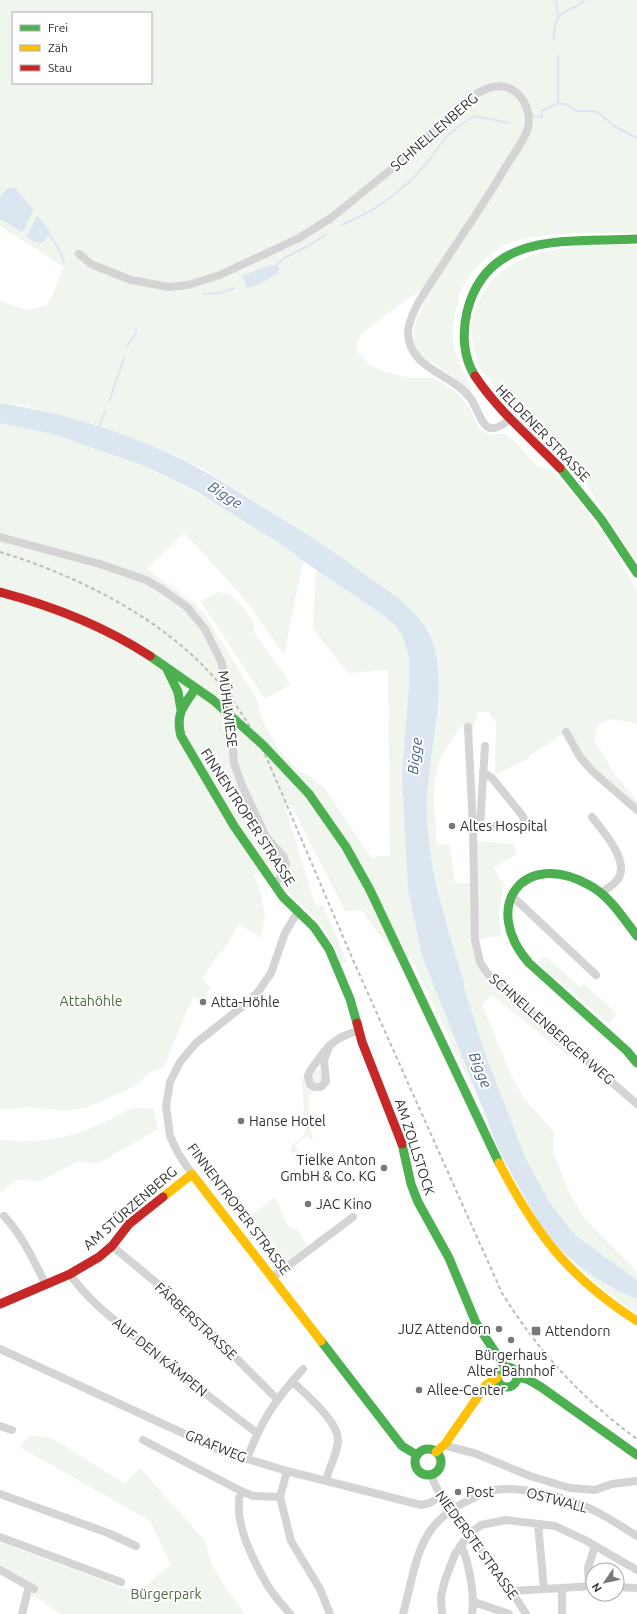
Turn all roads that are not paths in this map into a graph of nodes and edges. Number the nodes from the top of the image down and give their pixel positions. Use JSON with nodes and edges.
{"nodes":[{"id":1,"x":637,"y":239,"type":"edge"},
{"id":2,"x":79,"y":254,"type":"dead end"},
{"id":3,"x":509,"y":420,"type":"junction"},
{"id":4,"x":0,"y":537,"type":"edge"},
{"id":5,"x":637,"y":573,"type":"edge"},
{"id":6,"x":0,"y":592,"type":"edge"},
{"id":7,"x":166,"y":668,"type":"junction"},
{"id":8,"x":196,"y":688,"type":"junction"},
{"id":9,"x":181,"y":710,"type":"junction"},
{"id":10,"x":468,"y":727,"type":"dead end"},
{"id":11,"x":566,"y":732,"type":"dead end"},
{"id":12,"x":484,"y":746,"type":"dead end"},
{"id":13,"x":482,"y":772,"type":"junction"},
{"id":14,"x":637,"y":810,"type":"edge"},
{"id":15,"x":592,"y":816,"type":"dead end"},
{"id":16,"x":477,"y":827,"type":"junction"},
{"id":17,"x":274,"y":884,"type":"junction"},
{"id":18,"x":601,"y":893,"type":"junction"},
{"id":19,"x":511,"y":895,"type":"junction"},
{"id":20,"x":298,"y":911,"type":"junction"},
{"id":21,"x":637,"y":936,"type":"edge"},
{"id":22,"x":596,"y":975,"type":"dead end"},
{"id":23,"x":359,"y":1030,"type":"junction"},
{"id":24,"x":330,"y":1045,"type":"junction"},
{"id":25,"x":637,"y":1063,"type":"edge"},
{"id":26,"x":312,"y":1068,"type":"junction"},
{"id":27,"x":327,"y":1075,"type":"junction"},
{"id":28,"x":637,"y":1104,"type":"edge"},
{"id":29,"x":192,"y":1174,"type":"junction"},
{"id":30,"x":4,"y":1216,"type":"dead end"},
{"id":31,"x":353,"y":1217,"type":"dead end"},
{"id":32,"x":112,"y":1246,"type":"junction"},
{"id":33,"x":70,"y":1274,"type":"junction"},
{"id":34,"x":272,"y":1278,"type":"junction"},
{"id":35,"x":46,"y":1285,"type":"junction"},
{"id":36,"x":0,"y":1304,"type":"edge"},
{"id":37,"x":637,"y":1321,"type":"edge"},
{"id":38,"x":0,"y":1349,"type":"edge"},
{"id":39,"x":504,"y":1367,"type":"junction"},
{"id":40,"x":303,"y":1369,"type":"dead end"},
{"id":41,"x":518,"y":1377,"type":"junction"},
{"id":42,"x":292,"y":1381,"type":"junction"},
{"id":43,"x":498,"y":1381,"type":"junction"},
{"id":44,"x":277,"y":1399,"type":"junction"},
{"id":45,"x":0,"y":1426,"type":"edge"},
{"id":46,"x":12,"y":1430,"type":"dead end"},
{"id":47,"x":257,"y":1433,"type":"junction"},
{"id":48,"x":143,"y":1440,"type":"dead end"},
{"id":49,"x":450,"y":1447,"type":"junction"},
{"id":50,"x":438,"y":1454,"type":"junction"},
{"id":51,"x":417,"y":1455,"type":"junction"},
{"id":52,"x":637,"y":1455,"type":"edge"},
{"id":53,"x":247,"y":1459,"type":"junction"},
{"id":54,"x":287,"y":1471,"type":"junction"},
{"id":55,"x":431,"y":1475,"type":"junction"},
{"id":56,"x":326,"y":1480,"type":"junction"},
{"id":57,"x":635,"y":1481,"type":"edge"},
{"id":58,"x":241,"y":1491,"type":"junction"},
{"id":59,"x":0,"y":1494,"type":"edge"},
{"id":60,"x":441,"y":1496,"type":"junction"},
{"id":61,"x":280,"y":1497,"type":"junction"},
{"id":62,"x":450,"y":1511,"type":"junction"},
{"id":63,"x":538,"y":1524,"type":"junction"},
{"id":64,"x":469,"y":1534,"type":"junction"},
{"id":65,"x":637,"y":1536,"type":"edge"},
{"id":66,"x":0,"y":1537,"type":"edge"},
{"id":67,"x":461,"y":1545,"type":"junction"},
{"id":68,"x":136,"y":1546,"type":"dead end"},
{"id":69,"x":595,"y":1546,"type":"junction"},
{"id":70,"x":590,"y":1562,"type":"edge"},
{"id":71,"x":0,"y":1570,"type":"edge"},
{"id":72,"x":637,"y":1570,"type":"edge"},
{"id":73,"x":121,"y":1582,"type":"dead end"},
{"id":74,"x":585,"y":1587,"type":"edge"},
{"id":75,"x":625,"y":1587,"type":"edge"},
{"id":76,"x":637,"y":1588,"type":"edge"},
{"id":77,"x":544,"y":1589,"type":"junction"},
{"id":78,"x":562,"y":1589,"type":"junction"},
{"id":79,"x":512,"y":1591,"type":"junction"},
{"id":80,"x":474,"y":1602,"type":"junction"},
{"id":81,"x":22,"y":1614,"type":"edge"},
{"id":82,"x":290,"y":1614,"type":"edge"},
{"id":83,"x":330,"y":1614,"type":"edge"},
{"id":84,"x":403,"y":1614,"type":"edge"},
{"id":85,"x":442,"y":1614,"type":"edge"},
{"id":86,"x":472,"y":1614,"type":"edge"},
{"id":87,"x":509,"y":1614,"type":"edge"},
{"id":88,"x":526,"y":1614,"type":"edge"},
{"id":89,"x":562,"y":1614,"type":"edge"}],
"edges":[{"from":1,"to":3,"type":"main road","name":"HELDENER STRASSE"},
{"from":2,"to":3,"type":"street","name":"SCHNELLENBERG"},
{"from":3,"to":5,"type":"main road","name":"HELDENER STRASSE"},
{"from":4,"to":17,"type":"street","name":"MÜHLWIESE"},
{"from":6,"to":7,"type":"main road"},
{"from":7,"to":8,"type":"main road"},
{"from":7,"to":9,"type":"main road"},
{"from":8,"to":9,"type":"main road","name":"FINNENTROPER STRASSE"},
{"from":8,"to":37,"type":"main road","bridge":true},
{"from":9,"to":17,"type":"main road","name":"FINNENTROPER STRASSE"},
{"from":10,"to":16,"type":"street","name":"SCHNELLENBERGER WEG"},
{"from":11,"to":14,"type":"street"},
{"from":12,"to":13,"type":"street","name":"SCHNELLENBERGER WEG"},
{"from":13,"to":16,"type":"street","name":"SCHNELLENBERGER WEG"},
{"from":13,"to":16,"type":"street"},
{"from":15,"to":18,"type":"street"},
{"from":16,"to":28,"type":"street","name":"SCHNELLENBERGER WEG"},
{"from":17,"to":20,"type":"main road","name":"FINNENTROPER STRASSE"},
{"from":18,"to":19,"type":"main road"},
{"from":18,"to":21,"type":"main road"},
{"from":19,"to":22,"type":"street"},
{"from":19,"to":25,"type":"main road"},
{"from":20,"to":23,"type":"main road","name":"AM ZOLLSTOCK"},
{"from":20,"to":29,"type":"street","name":"FINNENTROPER STRASSE"},
{"from":23,"to":24,"type":"street"},
{"from":23,"to":39,"type":"main road","name":"AM ZOLLSTOCK"},
{"from":24,"to":26,"type":"street"},
{"from":24,"to":27,"type":"street"},
{"from":26,"to":27,"type":"street"},
{"from":26,"to":27,"type":"street"},
{"from":29,"to":32,"type":"main road","name":"AM STÜRZENBERG"},
{"from":29,"to":34,"type":"main road","name":"FINNENTROPER STRASSE"},
{"from":30,"to":35,"type":"street"},
{"from":31,"to":34,"type":"street"},
{"from":32,"to":33,"type":"main road","name":"AM STÜRZENBERG"},
{"from":32,"to":44,"type":"street","name":"FÄRBERSTRASSE"},
{"from":33,"to":35,"type":"main road","name":"AM STÜRZENBERG"},
{"from":33,"to":47,"type":"street","name":"AUF DEN KÄMPEN"},
{"from":34,"to":51,"type":"main road","name":"FINNENTROPER STRASSE"},
{"from":35,"to":36,"type":"main road","name":"AM STÜRZENBERG"},
{"from":38,"to":53,"type":"street","name":"GRAFWEG"},
{"from":39,"to":41,"type":"main road"},
{"from":39,"to":43,"type":"main road"},
{"from":40,"to":42,"type":"street"},
{"from":41,"to":43,"type":"main road"},
{"from":41,"to":52,"type":"main road"},
{"from":42,"to":44,"type":"street"},
{"from":42,"to":56,"type":"street"},
{"from":43,"to":49,"type":"main road"},
{"from":43,"to":50,"type":"main road"},
{"from":44,"to":47,"type":"street"},
{"from":45,"to":46,"type":"street"},
{"from":47,"to":53,"type":"street"},
{"from":48,"to":58,"type":"street"},
{"from":49,"to":50,"type":"main road"},
{"from":49,"to":57,"type":"street"},
{"from":50,"to":51,"type":"main road"},
{"from":50,"to":55,"type":"main road"},
{"from":51,"to":55,"type":"main road"},
{"from":53,"to":54,"type":"street","name":"GRAFWEG"},
{"from":54,"to":56,"type":"street","name":"GRAFWEG"},
{"from":54,"to":61,"type":"street"},
{"from":55,"to":60,"type":"street","name":"NIEDERSTE STRASSE"},
{"from":56,"to":60,"type":"street","name":"GRAFWEG"},
{"from":58,"to":61,"type":"street"},
{"from":58,"to":82,"type":"street"},
{"from":59,"to":68,"type":"street"},
{"from":60,"to":62,"type":"street","name":"NIEDERSTE STRASSE"},
{"from":61,"to":83,"type":"street"},
{"from":62,"to":64,"type":"street","name":"NIEDERSTE STRASSE"},
{"from":62,"to":65,"type":"street","name":"OSTWALL"},
{"from":62,"to":84,"type":"street","name":"OSTWALL"},
{"from":63,"to":64,"type":"street"},
{"from":63,"to":69,"type":"street"},
{"from":63,"to":77,"type":"street"},
{"from":64,"to":67,"type":"street"},
{"from":64,"to":79,"type":"street","name":"NIEDERSTE STRASSE"},
{"from":66,"to":73,"type":"street"},
{"from":67,"to":80,"type":"street"},
{"from":67,"to":85,"type":"street"},
{"from":69,"to":70,"type":"street"},
{"from":69,"to":72,"type":"street"},
{"from":71,"to":81,"type":"street"},
{"from":74,"to":78,"type":"street"},
{"from":75,"to":76,"type":"street"},
{"from":77,"to":78,"type":"street"},
{"from":77,"to":79,"type":"street"},
{"from":78,"to":89,"type":"street"},
{"from":79,"to":88,"type":"street","name":"NIEDERSTE STRASSE"},
{"from":80,"to":86,"type":"street"},
{"from":80,"to":87,"type":"street"}]}
